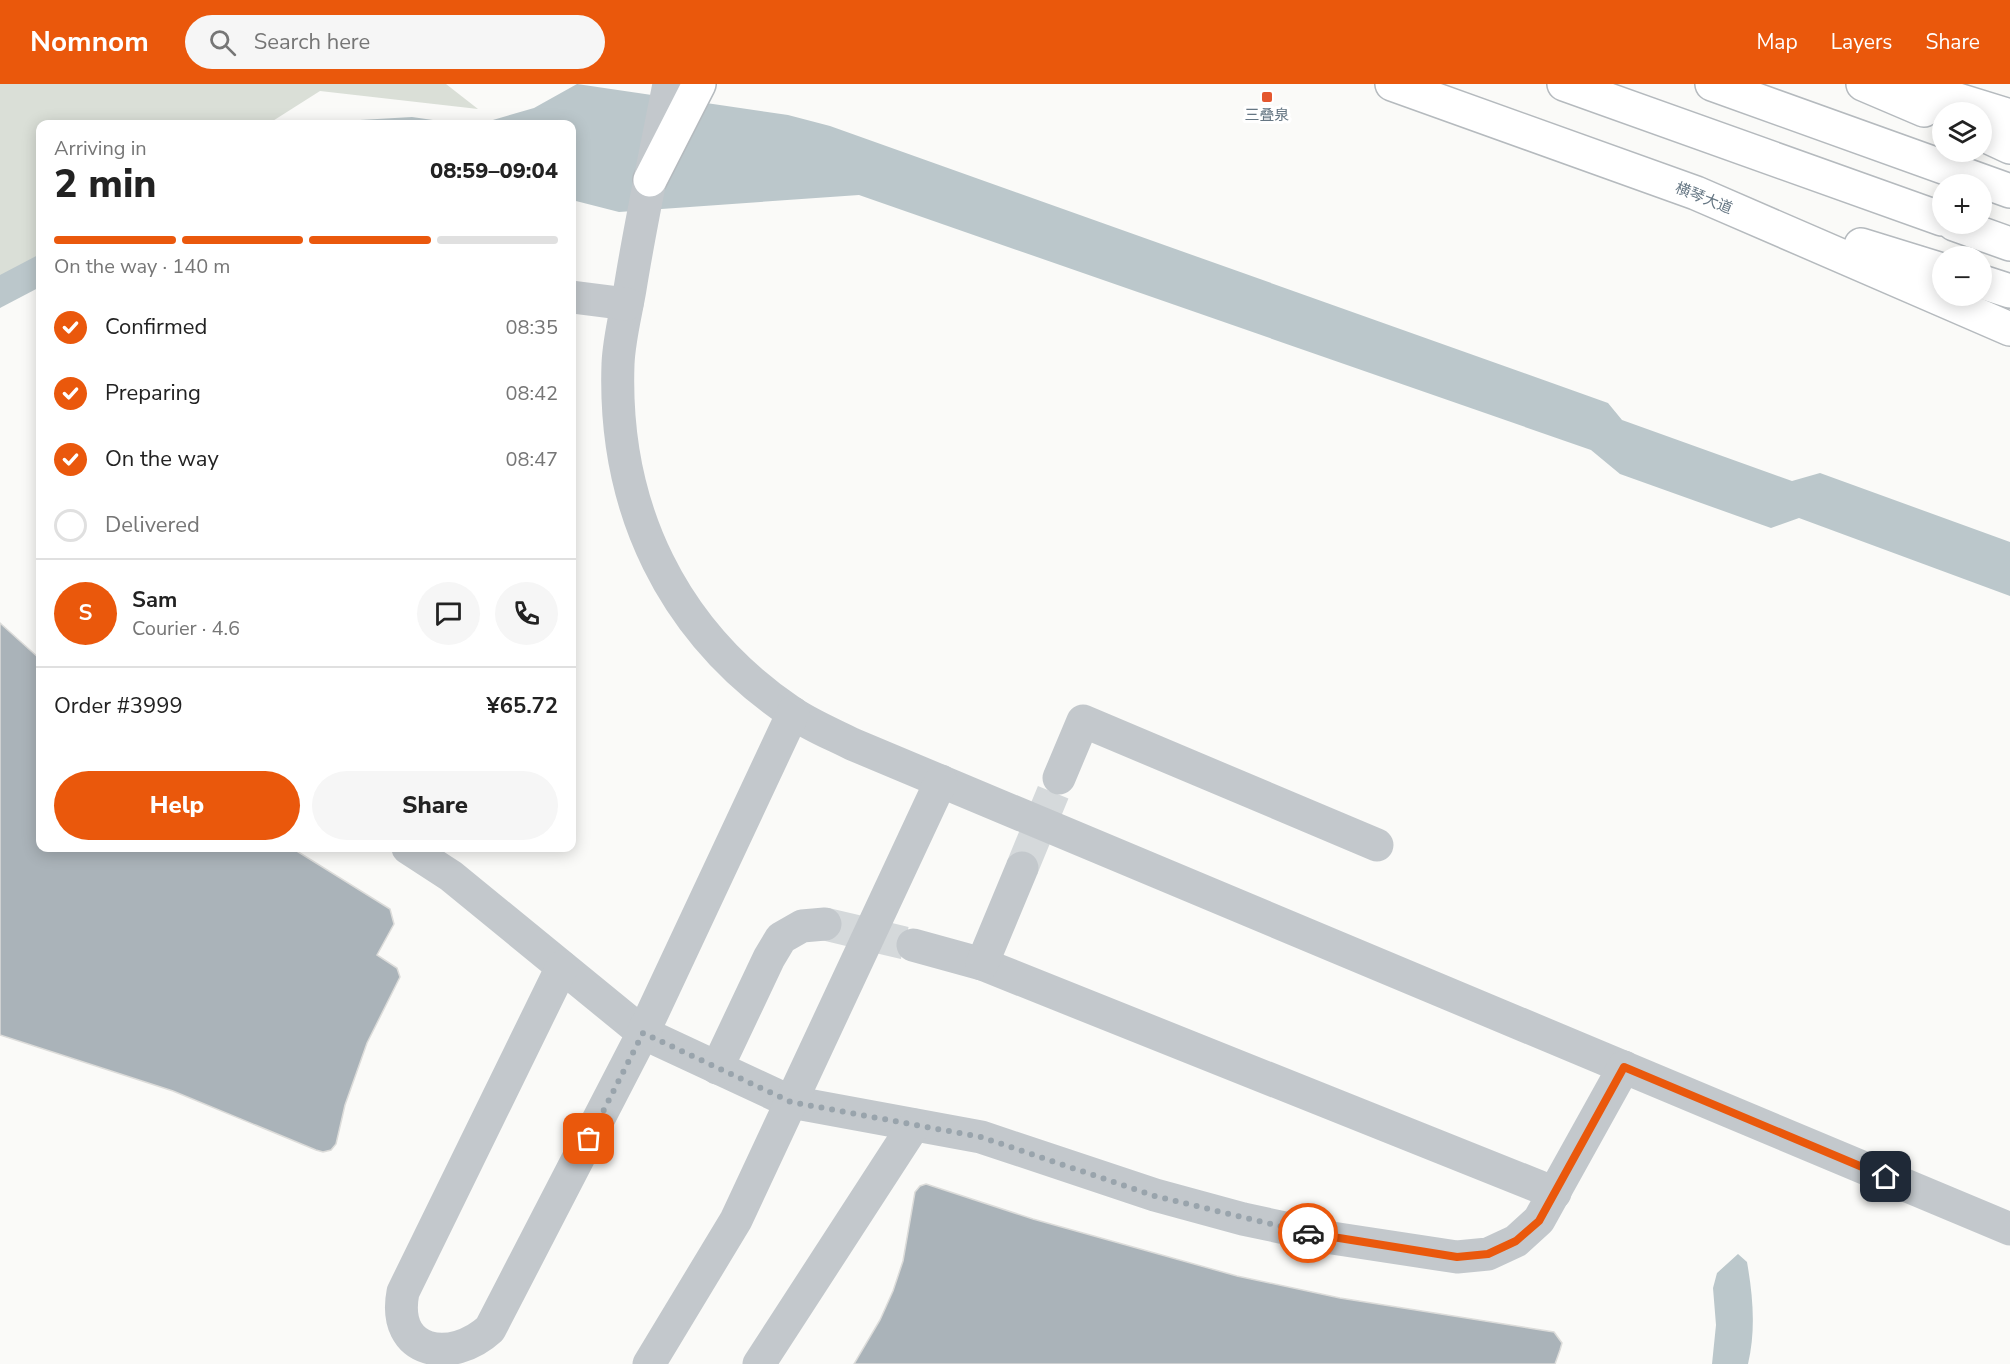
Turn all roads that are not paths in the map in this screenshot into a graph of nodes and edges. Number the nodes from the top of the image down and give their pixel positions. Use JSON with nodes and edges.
{"nodes":[{"id":1,"x":669,"y":84,"type":"edge"},
{"id":2,"x":699,"y":84,"type":"edge"},
{"id":3,"x":1392,"y":84,"type":"edge"},
{"id":4,"x":1564,"y":84,"type":"edge"},
{"id":5,"x":1712,"y":84,"type":"edge"},
{"id":6,"x":1863,"y":84,"type":"edge"},
{"id":7,"x":1906,"y":84,"type":"edge"},
{"id":8,"x":1932,"y":114,"type":"edge"},
{"id":9,"x":2010,"y":116,"type":"edge"},
{"id":10,"x":1992,"y":139,"type":"edge"},
{"id":11,"x":2010,"y":147,"type":"edge"},
{"id":12,"x":650,"y":180,"type":"junction"},
{"id":13,"x":2010,"y":191,"type":"edge"},
{"id":14,"x":1696,"y":193,"type":"junction"},
{"id":15,"x":1932,"y":215,"type":"edge"},
{"id":16,"x":1983,"y":234,"type":"edge"},
{"id":17,"x":2010,"y":243,"type":"edge"},
{"id":18,"x":1932,"y":267,"type":"edge"},
{"id":19,"x":1992,"y":285,"type":"edge"},
{"id":20,"x":2010,"y":291,"type":"edge"},
{"id":21,"x":576,"y":298,"type":"edge"},
{"id":22,"x":627,"y":304,"type":"junction"},
{"id":23,"x":2010,"y":329,"type":"edge"},
{"id":24,"x":793,"y":713,"type":"junction"},
{"id":25,"x":1059,"y":778,"type":"tunnel mouth"},
{"id":26,"x":941,"y":782,"type":"junction"},
{"id":27,"x":1377,"y":844,"type":"dead end"},
{"id":28,"x":414,"y":852,"type":"edge"},
{"id":29,"x":1022,"y":868,"type":"tunnel mouth"},
{"id":30,"x":825,"y":924,"type":"tunnel mouth"},
{"id":31,"x":913,"y":945,"type":"tunnel mouth"},
{"id":32,"x":982,"y":964,"type":"junction"},
{"id":33,"x":562,"y":967,"type":"junction"},
{"id":34,"x":643,"y":1033,"type":"junction"},
{"id":35,"x":1624,"y":1067,"type":"junction"},
{"id":36,"x":717,"y":1068,"type":"junction"},
{"id":37,"x":791,"y":1102,"type":"junction"},
{"id":38,"x":914,"y":1125,"type":"junction"},
{"id":39,"x":1555,"y":1193,"type":"junction"},
{"id":40,"x":2010,"y":1229,"type":"edge"},
{"id":41,"x":649,"y":1364,"type":"edge"},
{"id":42,"x":759,"y":1364,"type":"edge"}],
"edges":[{"from":1,"to":12,"type":"street"},
{"from":2,"to":12,"type":"main road"},
{"from":3,"to":14,"type":"main road","name":"横琴大道"},
{"from":4,"to":15,"type":"main road"},
{"from":5,"to":13,"type":"main road"},
{"from":6,"to":8,"type":"main road"},
{"from":7,"to":9,"type":"main road"},
{"from":10,"to":11,"type":"main road"},
{"from":12,"to":22,"type":"street"},
{"from":14,"to":18,"type":"main road"},
{"from":14,"to":23,"type":"main road","name":"横琴大道"},
{"from":16,"to":17,"type":"main road"},
{"from":19,"to":20,"type":"main road"},
{"from":21,"to":22,"type":"street"},
{"from":22,"to":24,"type":"street"},
{"from":24,"to":26,"type":"street"},
{"from":24,"to":34,"type":"street"},
{"from":25,"to":27,"type":"street"},
{"from":26,"to":35,"type":"street"},
{"from":26,"to":37,"type":"street"},
{"from":28,"to":33,"type":"street"},
{"from":29,"to":32,"type":"street"},
{"from":30,"to":36,"type":"street"},
{"from":31,"to":32,"type":"street"},
{"from":32,"to":39,"type":"street"},
{"from":33,"to":34,"type":"street"},
{"from":33,"to":34,"type":"street"},
{"from":34,"to":36,"type":"street"},
{"from":35,"to":39,"type":"street"},
{"from":35,"to":40,"type":"street"},
{"from":36,"to":37,"type":"street"},
{"from":37,"to":38,"type":"street"},
{"from":37,"to":41,"type":"street"},
{"from":38,"to":39,"type":"street"},
{"from":38,"to":42,"type":"street"}]}
